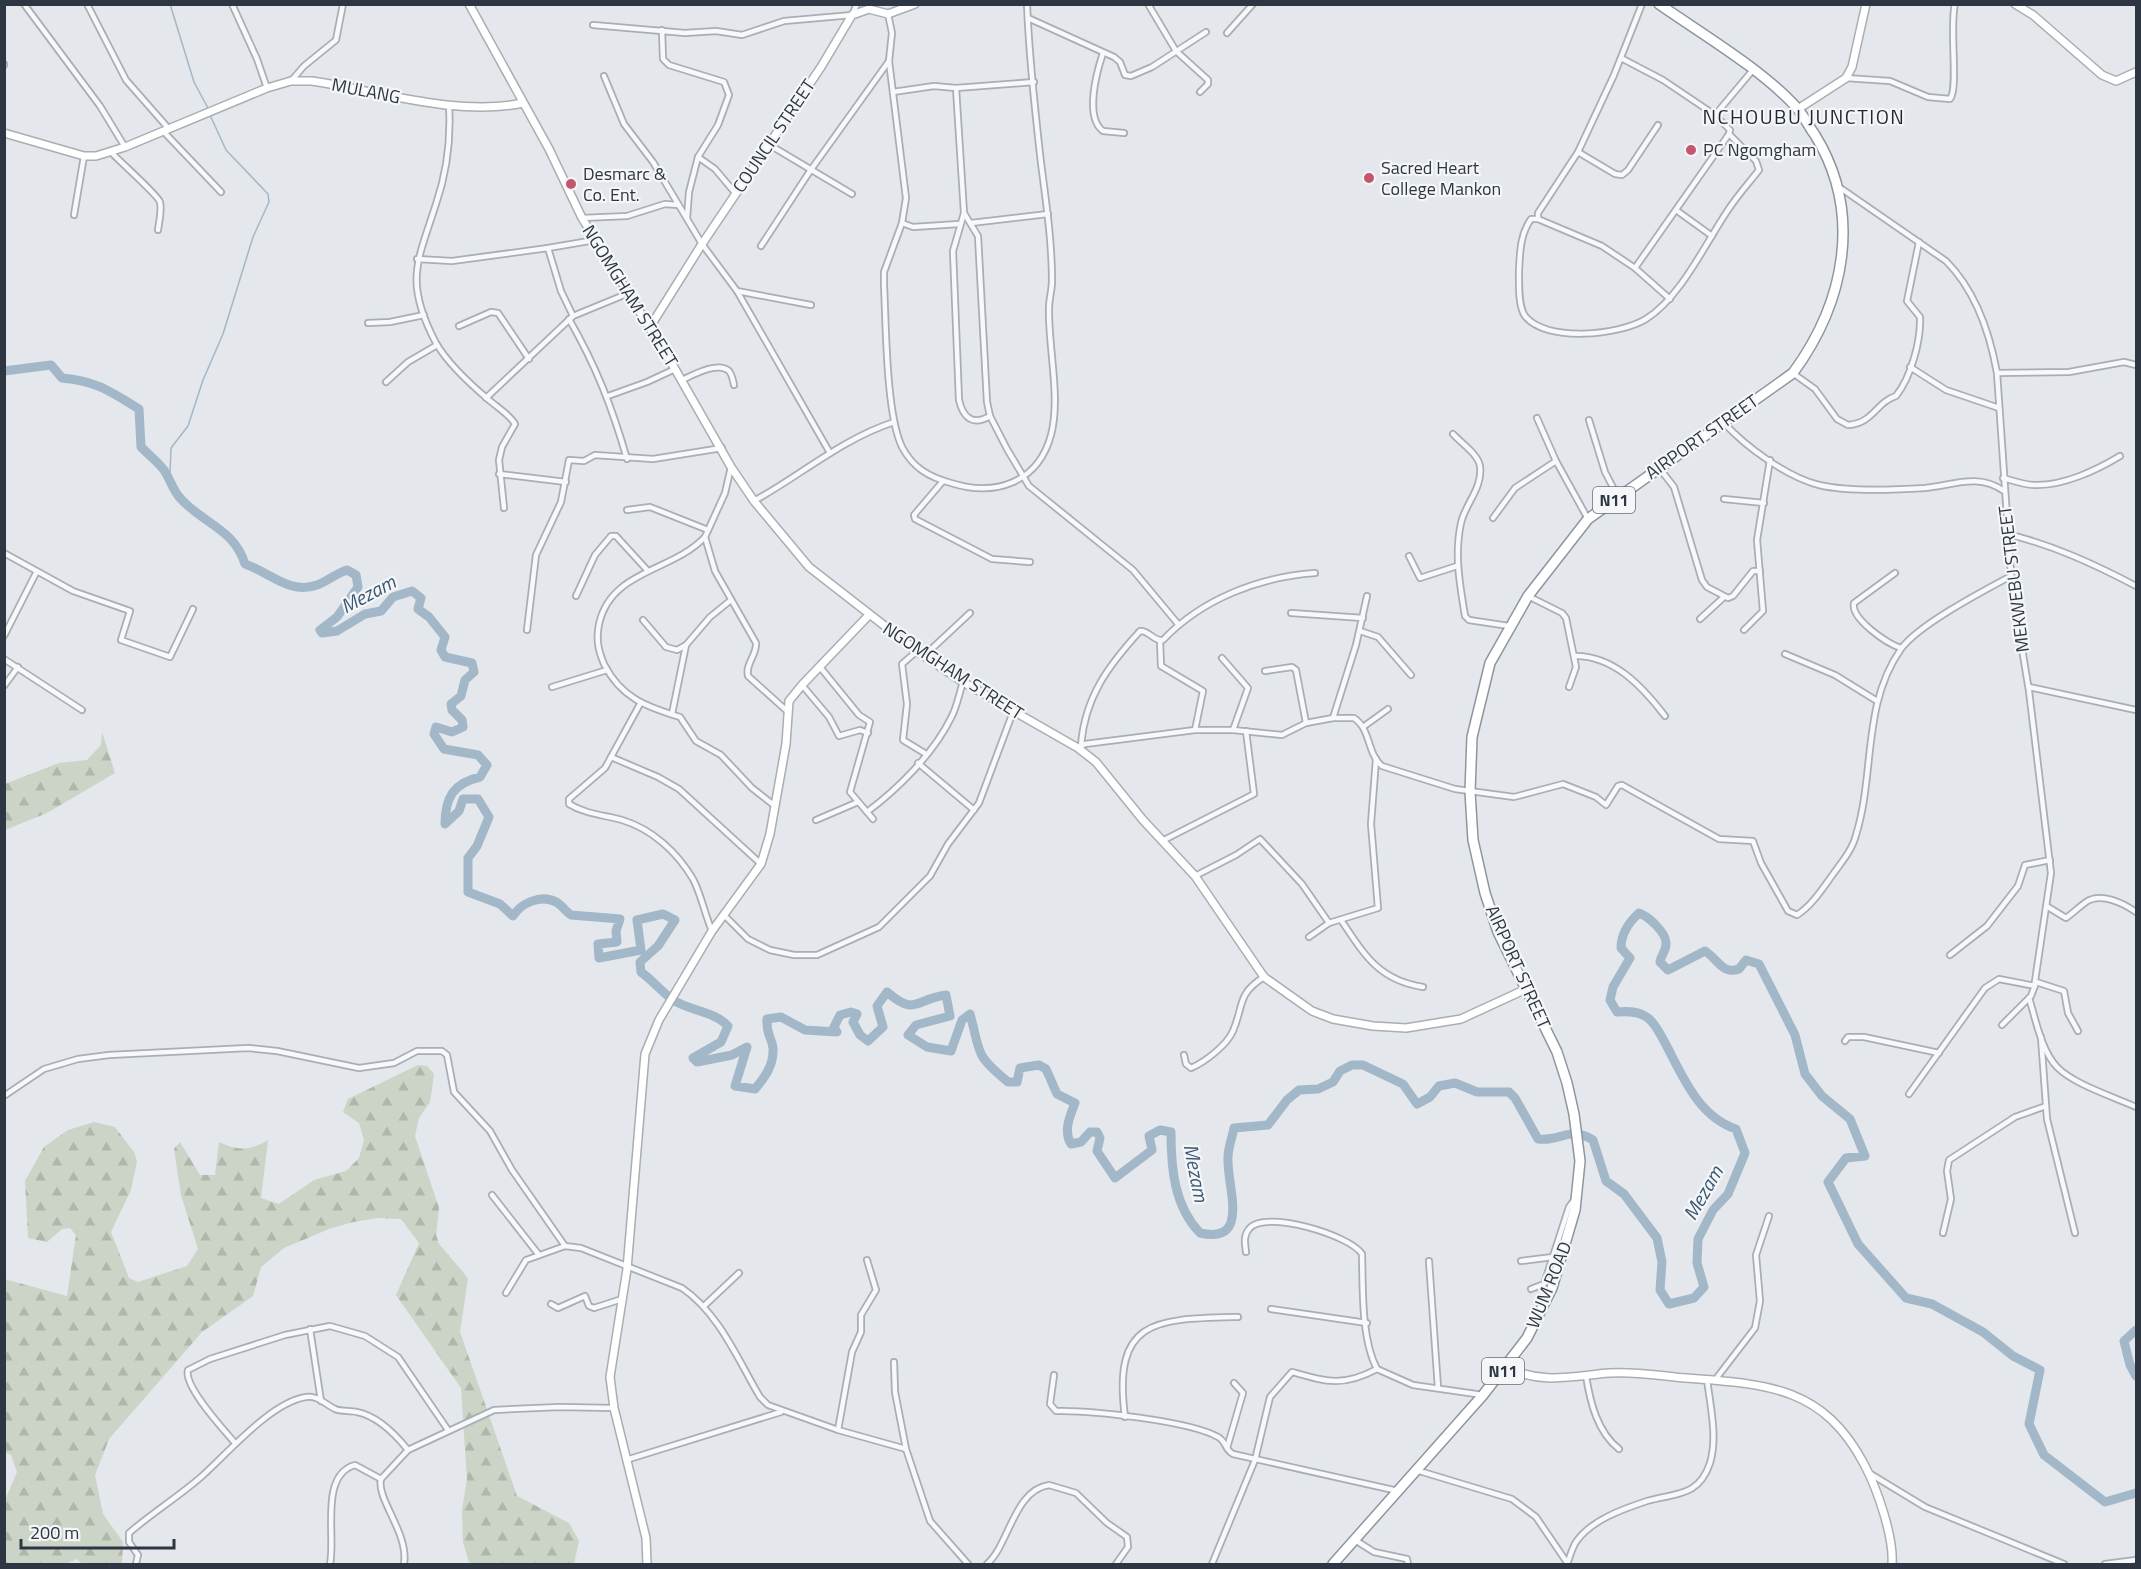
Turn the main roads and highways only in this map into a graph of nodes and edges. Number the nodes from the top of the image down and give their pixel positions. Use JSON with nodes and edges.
{"nodes":[{"id":1,"x":1659,"y":4,"type":"edge"},
{"id":2,"x":1574,"y":1114,"type":"joint"},
{"id":3,"x":1333,"y":1564,"type":"edge"}],
"edges":[{"from":1,"to":2,"type":"highway","name":"AIRPORT STREET","number":"N11"},
{"from":2,"to":3,"type":"highway","name":"WUM ROAD","number":"N11"}]}
